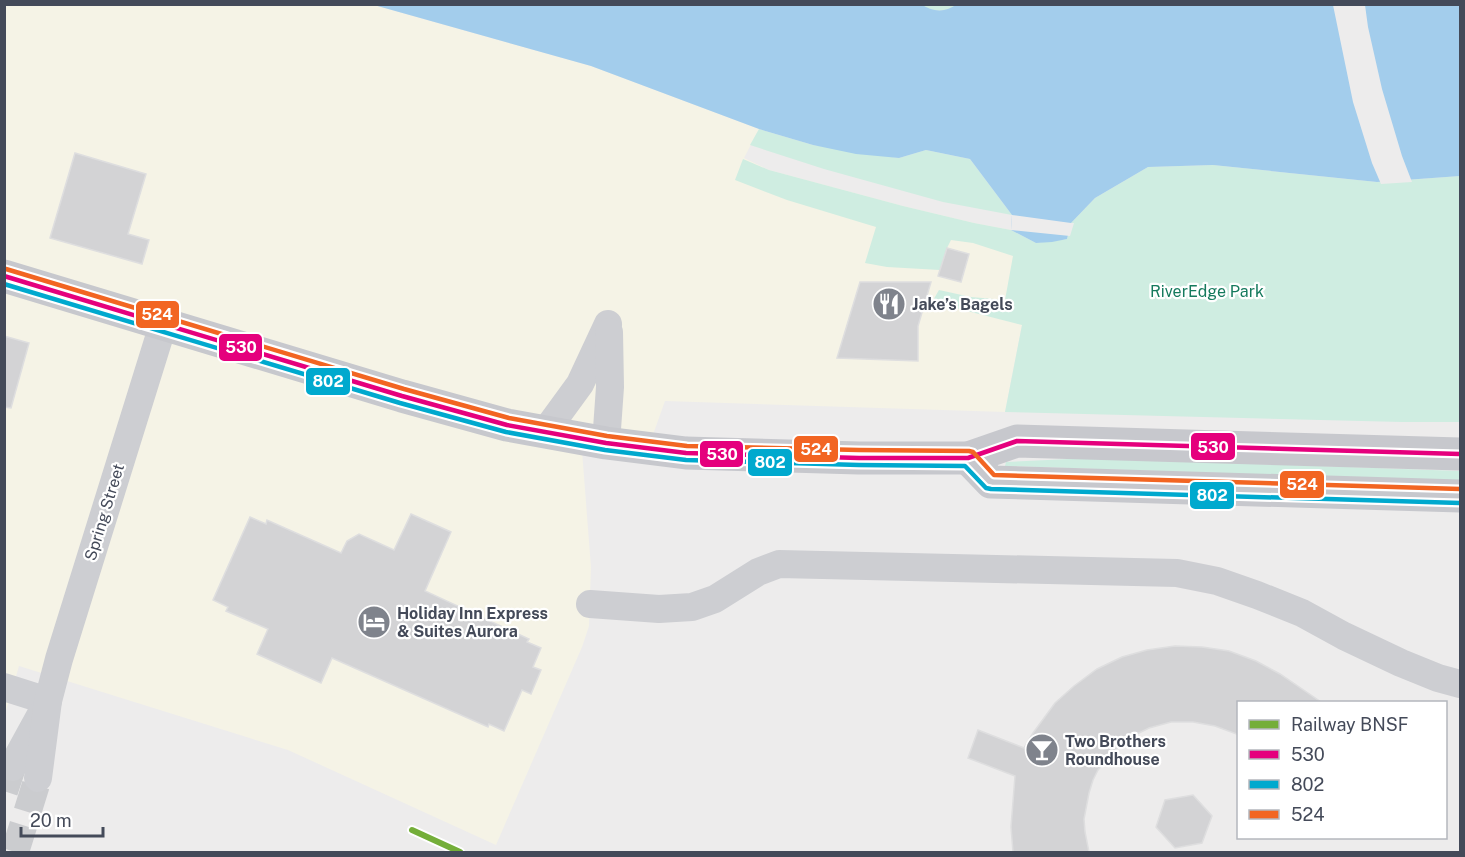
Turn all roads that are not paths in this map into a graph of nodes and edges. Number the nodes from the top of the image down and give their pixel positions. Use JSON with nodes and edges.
{"nodes":[{"id":1,"x":4,"y":276,"type":"edge"},
{"id":2,"x":163,"y":325,"type":"junction"},
{"id":3,"x":545,"y":432,"type":"junction"},
{"id":4,"x":606,"y":443,"type":"junction"},
{"id":5,"x":1461,"y":454,"type":"edge"},
{"id":6,"x":968,"y":458,"type":"junction"},
{"id":7,"x":1461,"y":496,"type":"edge"},
{"id":8,"x":590,"y":604,"type":"dead end"},
{"id":9,"x":1461,"y":684,"type":"edge"},
{"id":10,"x":4,"y":687,"type":"edge"},
{"id":11,"x":48,"y":701,"type":"junction"},
{"id":12,"x":12,"y":767,"type":"tunnel mouth"},
{"id":13,"x":38,"y":778,"type":"tunnel mouth"}],
"edges":[{"from":1,"to":2,"type":"main road"},
{"from":2,"to":3,"type":"main road"},
{"from":2,"to":11,"type":"street","name":"Spring Street"},
{"from":3,"to":4,"type":"main road"},
{"from":3,"to":4,"type":"street"},
{"from":4,"to":6,"type":"main road"},
{"from":5,"to":6,"type":"main road"},
{"from":6,"to":7,"type":"main road"},
{"from":8,"to":9,"type":"street"},
{"from":10,"to":11,"type":"street"},
{"from":11,"to":12,"type":"street","name":"Spring Street"},
{"from":11,"to":13,"type":"street","name":"Spring Street"}]}
